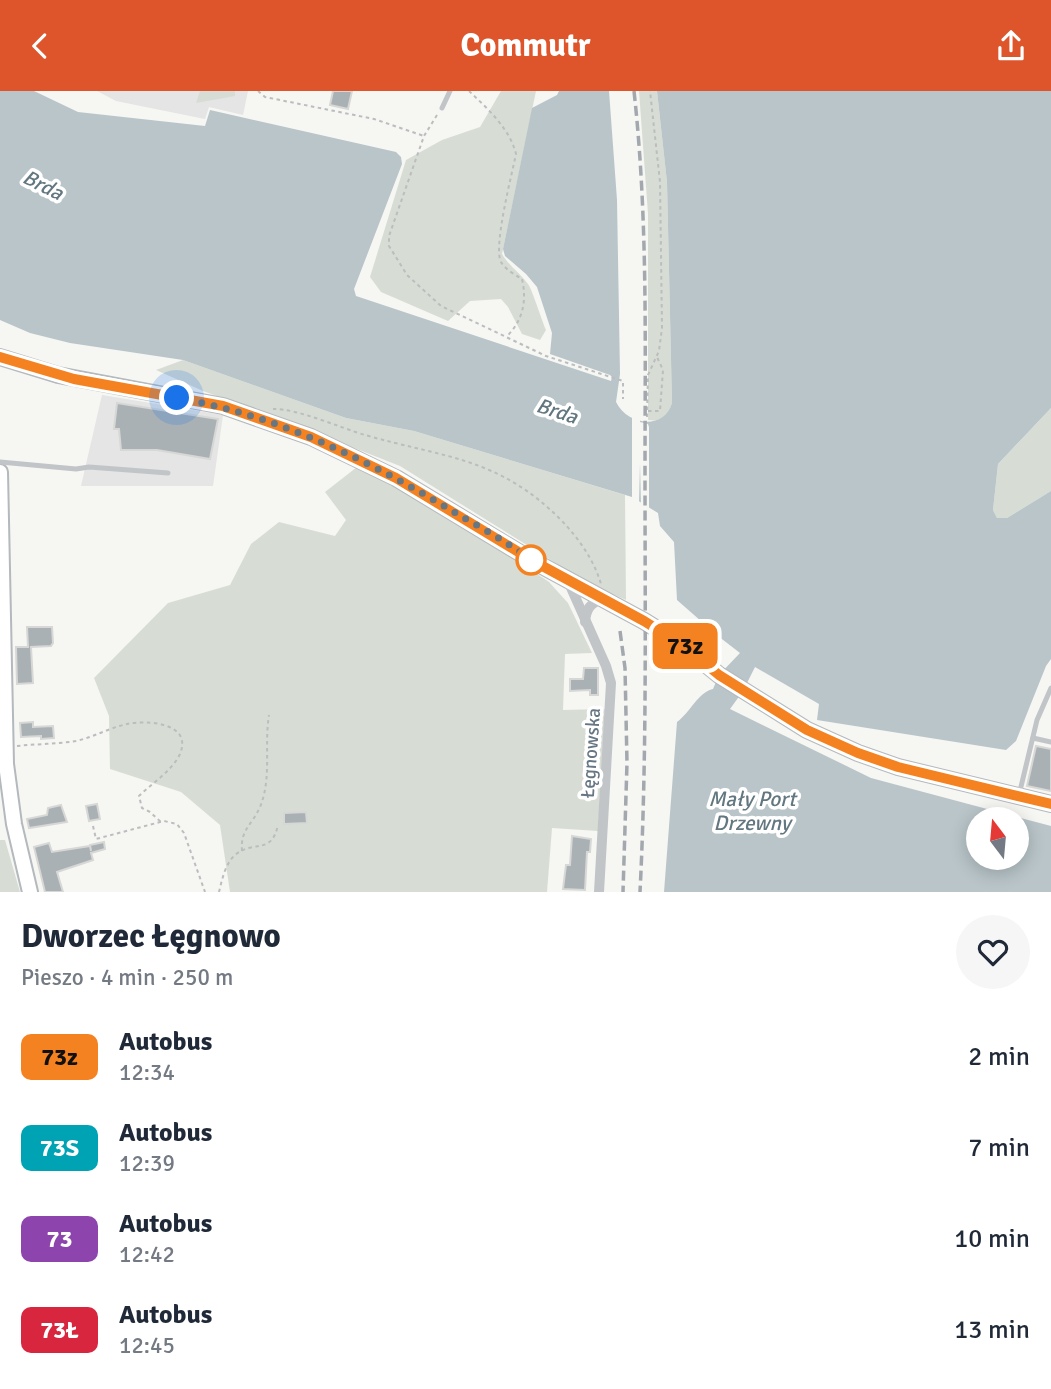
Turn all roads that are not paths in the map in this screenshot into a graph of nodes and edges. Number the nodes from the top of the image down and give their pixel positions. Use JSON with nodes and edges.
{"nodes":[{"id":1,"x":450,"y":91,"type":"edge"},
{"id":2,"x":442,"y":109,"type":"road end"},
{"id":3,"x":0,"y":360,"type":"edge"},
{"id":4,"x":0,"y":462,"type":"edge"},
{"id":5,"x":0,"y":471,"type":"edge"},
{"id":6,"x":168,"y":473,"type":"dead end"},
{"id":7,"x":568,"y":580,"type":"junction"},
{"id":8,"x":603,"y":599,"type":"junction"},
{"id":9,"x":585,"y":622,"type":"junction"},
{"id":10,"x":2,"y":640,"type":"edge"},
{"id":11,"x":1051,"y":688,"type":"edge"},
{"id":12,"x":1033,"y":738,"type":"junction"},
{"id":13,"x":1051,"y":742,"type":"edge"},
{"id":14,"x":1019,"y":796,"type":"junction"},
{"id":15,"x":1051,"y":804,"type":"edge"},
{"id":16,"x":30,"y":892,"type":"edge"},
{"id":17,"x":599,"y":892,"type":"edge"}],
"edges":[{"from":1,"to":2,"type":"lane"},
{"from":3,"to":7,"type":"street"},
{"from":4,"to":6,"type":"lane"},
{"from":5,"to":10,"type":"street"},
{"from":7,"to":8,"type":"street"},
{"from":7,"to":9,"type":"street","name":"Łęgnowska"},
{"from":8,"to":9,"type":"street"},
{"from":8,"to":14,"type":"street"},
{"from":9,"to":17,"type":"street","name":"Łęgnowska"},
{"from":10,"to":16,"type":"street"},
{"from":11,"to":12,"type":"lane"},
{"from":12,"to":13,"type":"lane"},
{"from":12,"to":14,"type":"lane"},
{"from":14,"to":15,"type":"street"}]}
